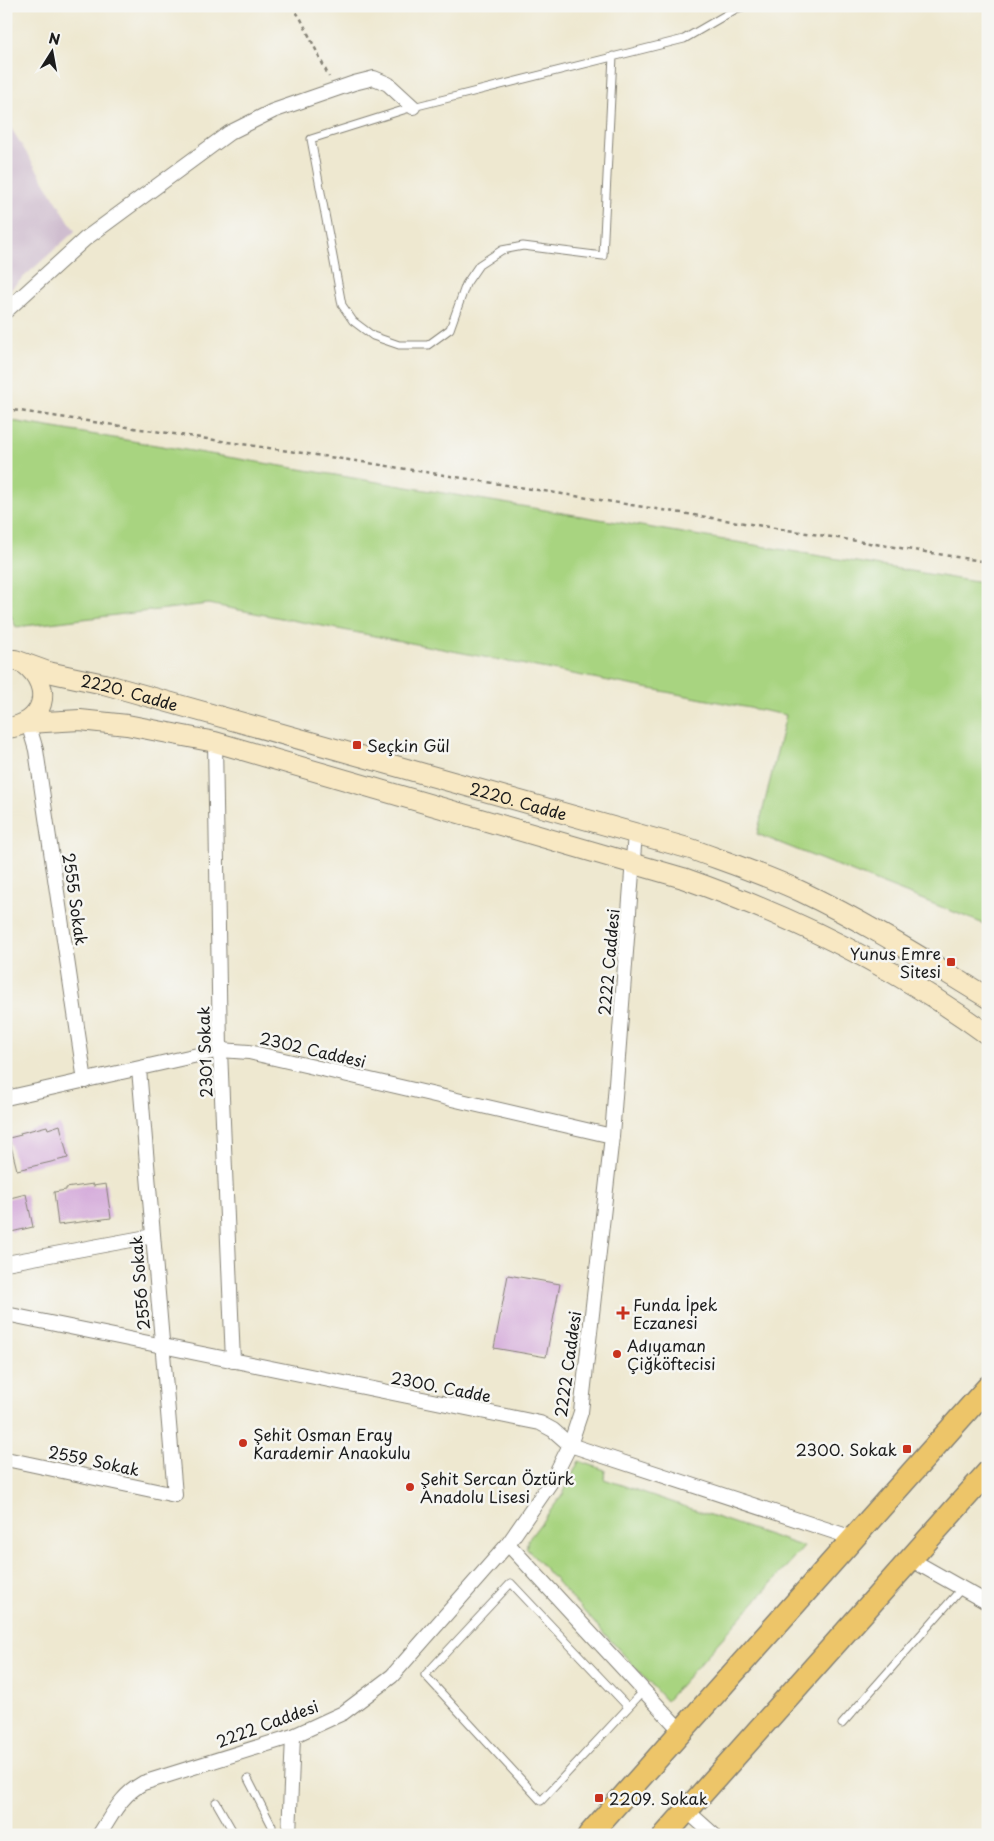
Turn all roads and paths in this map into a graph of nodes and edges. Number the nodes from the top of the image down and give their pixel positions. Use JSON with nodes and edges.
{"nodes":[{"id":1,"x":291,"y":6,"type":"edge"},
{"id":2,"x":746,"y":6,"type":"edge"},
{"id":3,"x":613,"y":56,"type":"junction"},
{"id":4,"x":335,"y":89,"type":"junction"},
{"id":5,"x":413,"y":107,"type":"junction"},
{"id":6,"x":6,"y":311,"type":"edge"},
{"id":7,"x":6,"y":410,"type":"edge"},
{"id":8,"x":988,"y":562,"type":"edge"},
{"id":9,"x":16,"y":662,"type":"edge"},
{"id":10,"x":28,"y":723,"type":"junction"},
{"id":11,"x":6,"y":728,"type":"edge"},
{"id":12,"x":215,"y":742,"type":"junction"},
{"id":13,"x":635,"y":833,"type":"junction"},
{"id":14,"x":633,"y":864,"type":"junction"},
{"id":15,"x":988,"y":998,"type":"edge"},
{"id":16,"x":988,"y":1035,"type":"edge"},
{"id":17,"x":220,"y":1050,"type":"junction"},
{"id":18,"x":139,"y":1069,"type":"junction"},
{"id":19,"x":85,"y":1081,"type":"junction"},
{"id":20,"x":6,"y":1098,"type":"edge"},
{"id":21,"x":612,"y":1136,"type":"junction"},
{"id":22,"x":153,"y":1236,"type":"junction"},
{"id":23,"x":6,"y":1263,"type":"edge"},
{"id":24,"x":6,"y":1314,"type":"edge"},
{"id":25,"x":162,"y":1347,"type":"junction"},
{"id":26,"x":232,"y":1361,"type":"junction"},
{"id":27,"x":988,"y":1387,"type":"edge"},
{"id":28,"x":570,"y":1446,"type":"junction"},
{"id":29,"x":6,"y":1459,"type":"edge"},
{"id":30,"x":988,"y":1472,"type":"edge"},
{"id":31,"x":175,"y":1495,"type":"joint"},
{"id":32,"x":853,"y":1538,"type":"junction"},
{"id":33,"x":508,"y":1544,"type":"junction"},
{"id":34,"x":910,"y":1559,"type":"junction"},
{"id":35,"x":962,"y":1588,"type":"junction"},
{"id":36,"x":988,"y":1603,"type":"edge"},
{"id":37,"x":644,"y":1691,"type":"junction"},
{"id":38,"x":628,"y":1707,"type":"junction"},
{"id":39,"x":842,"y":1724,"type":"dead end"},
{"id":40,"x":681,"y":1731,"type":"junction"},
{"id":41,"x":293,"y":1736,"type":"junction"},
{"id":42,"x":248,"y":1779,"type":"dead end"},
{"id":43,"x":216,"y":1802,"type":"dead end"},
{"id":44,"x":686,"y":1810,"type":"junction"},
{"id":45,"x":100,"y":1835,"type":"edge"},
{"id":46,"x":235,"y":1835,"type":"edge"},
{"id":47,"x":272,"y":1835,"type":"edge"},
{"id":48,"x":289,"y":1835,"type":"edge"},
{"id":49,"x":589,"y":1835,"type":"edge"},
{"id":50,"x":665,"y":1835,"type":"edge"},
{"id":51,"x":714,"y":1835,"type":"edge"}],
"edges":[{"from":1,"to":4,"type":"path"},
{"from":2,"to":3,"type":"lane"},
{"from":3,"to":5,"type":"lane"},
{"from":3,"to":5,"type":"lane"},
{"from":4,"to":5,"type":"street"},
{"from":4,"to":6,"type":"street"},
{"from":7,"to":8,"type":"path"},
{"from":9,"to":10,"type":"street","name":"2220. Cadde"},
{"from":9,"to":13,"type":"street","name":"2220. Cadde"},
{"from":10,"to":11,"type":"street","name":"2220. Cadde"},
{"from":10,"to":12,"type":"street","name":"2220. Cadde"},
{"from":10,"to":19,"type":"street","name":"2555 Sokak"},
{"from":12,"to":14,"type":"street","name":"2220. Cadde"},
{"from":12,"to":17,"type":"street","name":"2301 Sokak"},
{"from":13,"to":14,"type":"street","name":"2222 Caddesi"},
{"from":13,"to":15,"type":"street","name":"2220. Cadde"},
{"from":14,"to":16,"type":"street","name":"2220. Cadde"},
{"from":14,"to":21,"type":"street","name":"2222 Caddesi"},
{"from":17,"to":18,"type":"street","name":"2302 Caddesi"},
{"from":17,"to":21,"type":"street","name":"2302 Caddesi"},
{"from":17,"to":26,"type":"street","name":"2301 Sokak"},
{"from":18,"to":19,"type":"street","name":"2302 Caddesi"},
{"from":18,"to":22,"type":"street","name":"2556 Sokak"},
{"from":19,"to":20,"type":"street","name":"2302 Caddesi"},
{"from":21,"to":28,"type":"street","name":"2222 Caddesi"},
{"from":22,"to":23,"type":"street"},
{"from":22,"to":25,"type":"street","name":"2556 Sokak"},
{"from":24,"to":25,"type":"street","name":"2300. Cadde"},
{"from":25,"to":26,"type":"street","name":"2300. Cadde"},
{"from":25,"to":31,"type":"street","name":"2556 Sokak"},
{"from":26,"to":28,"type":"street","name":"2300. Cadde"},
{"from":27,"to":32,"type":"main road"},
{"from":28,"to":32,"type":"street","name":"2300. Cadde"},
{"from":28,"to":33,"type":"street","name":"2222 Caddesi"},
{"from":29,"to":31,"type":"street","name":"2559 Sokak"},
{"from":30,"to":34,"type":"main road"},
{"from":32,"to":40,"type":"main road"},
{"from":33,"to":37,"type":"street"},
{"from":33,"to":41,"type":"street","name":"2222 Caddesi"},
{"from":34,"to":35,"type":"street"},
{"from":34,"to":44,"type":"main road"},
{"from":35,"to":36,"type":"street"},
{"from":35,"to":39,"type":"lane"},
{"from":37,"to":38,"type":"lane"},
{"from":37,"to":40,"type":"street"},
{"from":38,"to":38,"type":"lane"},
{"from":40,"to":49,"type":"main road"},
{"from":41,"to":45,"type":"street","name":"2222 Caddesi"},
{"from":41,"to":48,"type":"street"},
{"from":42,"to":47,"type":"lane"},
{"from":43,"to":46,"type":"lane"},
{"from":44,"to":50,"type":"main road"},
{"from":44,"to":51,"type":"street"}]}
